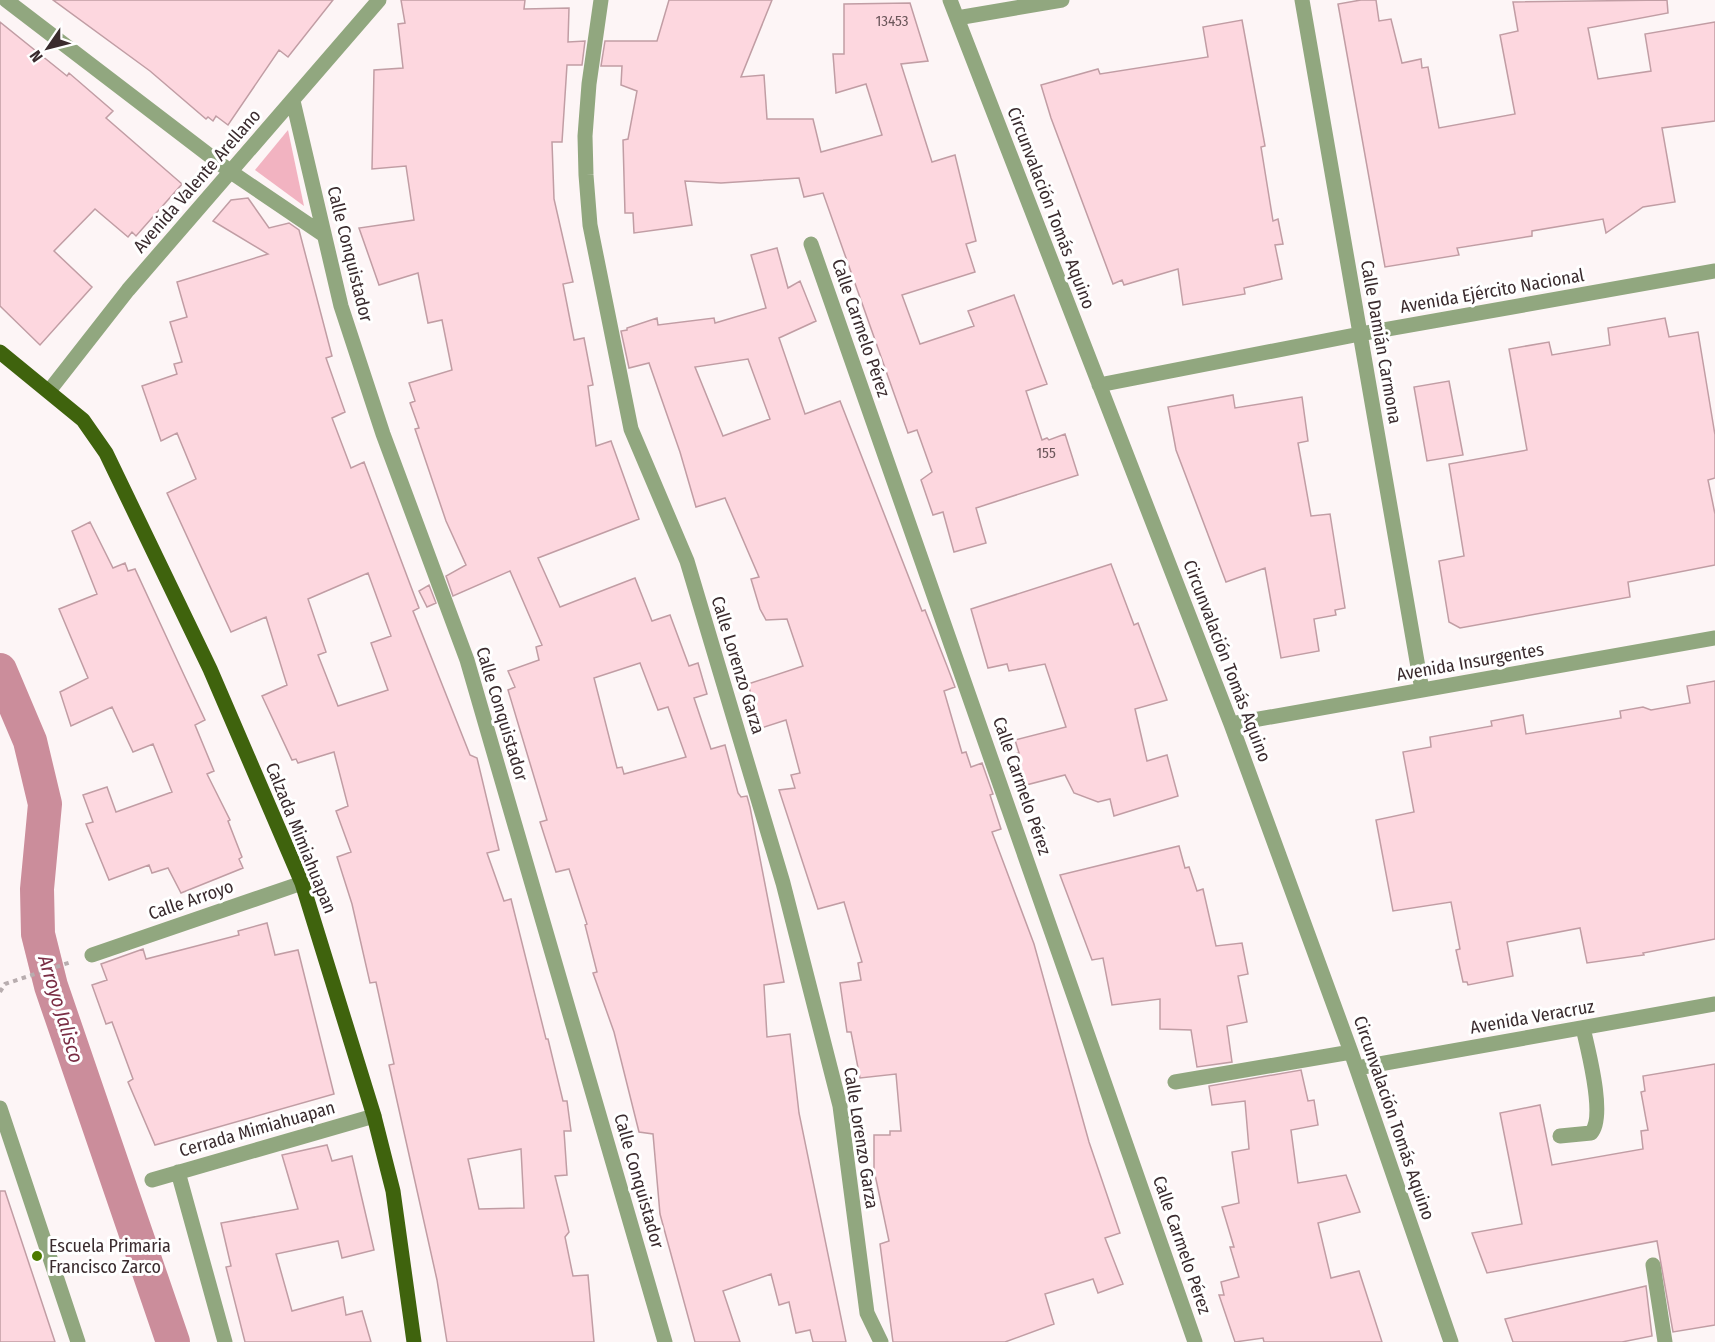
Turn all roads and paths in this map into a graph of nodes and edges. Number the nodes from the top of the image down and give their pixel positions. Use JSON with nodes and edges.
{"nodes":[{"id":1,"x":6,"y":0,"type":"edge"},
{"id":2,"x":380,"y":0,"type":"edge"},
{"id":3,"x":601,"y":0,"type":"edge"},
{"id":4,"x":950,"y":0,"type":"edge"},
{"id":5,"x":1062,"y":0,"type":"edge"},
{"id":6,"x":1302,"y":0,"type":"edge"},
{"id":7,"x":957,"y":18,"type":"junction"},
{"id":8,"x":293,"y":101,"type":"junction"},
{"id":9,"x":231,"y":172,"type":"junction"},
{"id":10,"x":324,"y":235,"type":"junction"},
{"id":11,"x":811,"y":244,"type":"dead end"},
{"id":12,"x":1715,"y":271,"type":"edge"},
{"id":13,"x":1360,"y":334,"type":"junction"},
{"id":14,"x":0,"y":352,"type":"edge"},
{"id":15,"x":1099,"y":385,"type":"junction"},
{"id":16,"x":49,"y":391,"type":"junction"},
{"id":17,"x":1715,"y":638,"type":"edge"},
{"id":18,"x":1422,"y":690,"type":"junction"},
{"id":19,"x":1231,"y":724,"type":"junction"},
{"id":20,"x":302,"y":883,"type":"junction"},
{"id":21,"x":92,"y":955,"type":"dead end"},
{"id":22,"x":67,"y":963,"type":"dead end"},
{"id":23,"x":0,"y":992,"type":"edge"},
{"id":24,"x":1715,"y":1004,"type":"edge"},
{"id":25,"x":1583,"y":1028,"type":"junction"},
{"id":26,"x":1351,"y":1052,"type":"junction"},
{"id":27,"x":1357,"y":1068,"type":"junction"},
{"id":28,"x":1175,"y":1082,"type":"dead end"},
{"id":29,"x":0,"y":1108,"type":"edge"},
{"id":30,"x":374,"y":1116,"type":"junction"},
{"id":31,"x":1560,"y":1136,"type":"dead end"},
{"id":32,"x":178,"y":1172,"type":"junction"},
{"id":33,"x":152,"y":1180,"type":"dead end"},
{"id":34,"x":1653,"y":1264,"type":"dead end"},
{"id":35,"x":78,"y":1342,"type":"edge"},
{"id":36,"x":225,"y":1342,"type":"edge"},
{"id":37,"x":414,"y":1342,"type":"edge"},
{"id":38,"x":665,"y":1342,"type":"edge"},
{"id":39,"x":881,"y":1342,"type":"edge"},
{"id":40,"x":1195,"y":1342,"type":"edge"},
{"id":41,"x":1451,"y":1342,"type":"edge"},
{"id":42,"x":1665,"y":1342,"type":"edge"}],
"edges":[{"from":1,"to":9,"type":"street"},
{"from":2,"to":8,"type":"street","name":"Avenida Valente Arellano"},
{"from":3,"to":39,"type":"street","name":"Calle Lorenzo Garza"},
{"from":4,"to":7,"type":"street","name":"Circunvalación Tomás Aquino"},
{"from":5,"to":7,"type":"street"},
{"from":6,"to":13,"type":"street","name":"Calle Damián Carmona"},
{"from":7,"to":15,"type":"street","name":"Circunvalación Tomás Aquino"},
{"from":8,"to":9,"type":"street","name":"Avenida Valente Arellano"},
{"from":8,"to":10,"type":"street","name":"Calle Conquistador"},
{"from":9,"to":10,"type":"street"},
{"from":9,"to":16,"type":"street","name":"Avenida Valente Arellano"},
{"from":10,"to":38,"type":"street","name":"Calle Conquistador"},
{"from":11,"to":40,"type":"street","name":"Calle Carmelo Pérez"},
{"from":12,"to":13,"type":"street","name":"Avenida Ejército Nacional"},
{"from":13,"to":15,"type":"street","name":"Avenida Ejército Nacional"},
{"from":13,"to":18,"type":"street","name":"Calle Damián Carmona"},
{"from":14,"to":16,"type":"main road","name":"Calzada Mimiahuapan"},
{"from":15,"to":19,"type":"street","name":"Circunvalación Tomás Aquino"},
{"from":16,"to":20,"type":"main road","name":"Calzada Mimiahuapan"},
{"from":17,"to":18,"type":"street","name":"Avenida Insurgentes"},
{"from":18,"to":19,"type":"street","name":"Avenida Insurgentes"},
{"from":19,"to":26,"type":"street","name":"Circunvalación Tomás Aquino"},
{"from":20,"to":21,"type":"street","name":"Calle Arroyo"},
{"from":20,"to":30,"type":"main road","name":"Calzada Mimiahuapan"},
{"from":22,"to":23,"type":"path"},
{"from":24,"to":25,"type":"street","name":"Avenida Veracruz"},
{"from":25,"to":27,"type":"street","name":"Avenida Veracruz"},
{"from":25,"to":31,"type":"street"},
{"from":26,"to":27,"type":"street","name":"Circunvalación Tomás Aquino"},
{"from":26,"to":28,"type":"street"},
{"from":27,"to":41,"type":"street","name":"Circunvalación Tomás Aquino"},
{"from":29,"to":35,"type":"street"},
{"from":30,"to":32,"type":"street","name":"Cerrada Mimiahuapan"},
{"from":30,"to":37,"type":"main road","name":"Calzada Mimiahuapan"},
{"from":32,"to":33,"type":"street","name":"Cerrada Mimiahuapan"},
{"from":32,"to":36,"type":"street"},
{"from":34,"to":42,"type":"street"}]}
